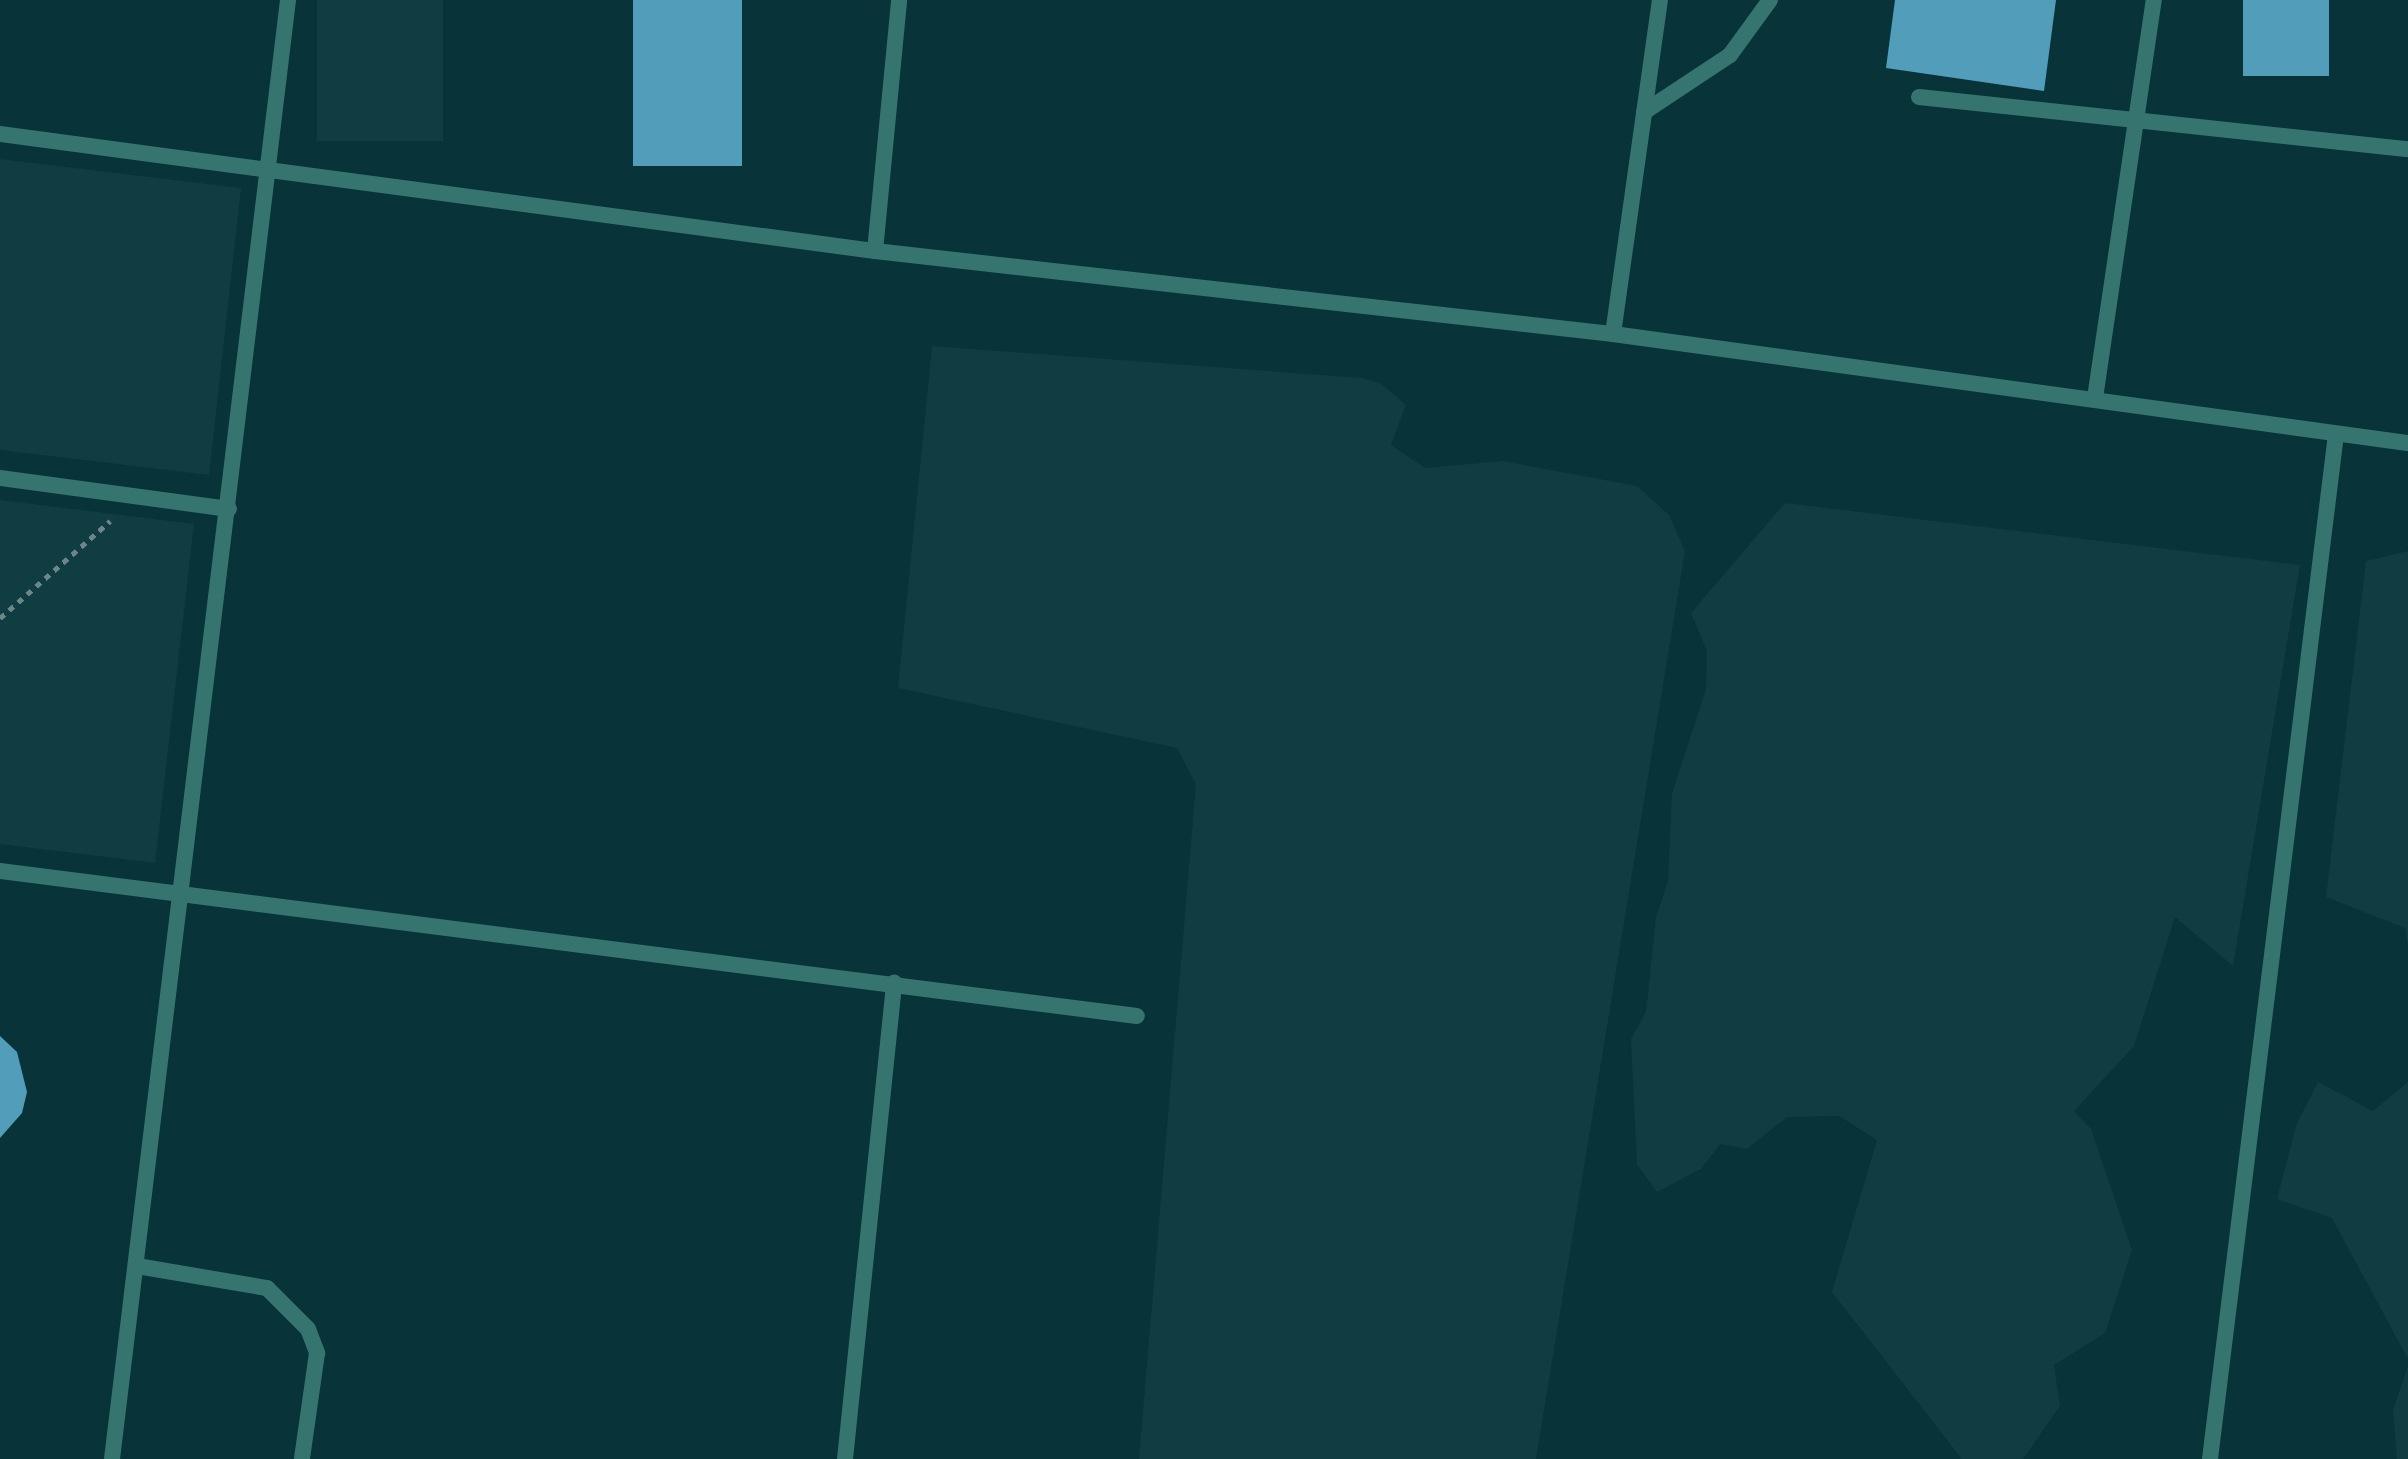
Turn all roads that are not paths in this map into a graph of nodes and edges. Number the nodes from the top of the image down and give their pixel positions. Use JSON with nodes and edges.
{"nodes":[{"id":1,"x":288,"y":0,"type":"edge"},
{"id":2,"x":899,"y":0,"type":"edge"},
{"id":3,"x":1660,"y":0,"type":"edge"},
{"id":4,"x":1770,"y":0,"type":"edge"},
{"id":5,"x":2154,"y":0,"type":"edge"},
{"id":6,"x":1919,"y":97,"type":"dead end"},
{"id":7,"x":1644,"y":112,"type":"junction"},
{"id":8,"x":2137,"y":120,"type":"junction"},
{"id":9,"x":0,"y":134,"type":"edge"},
{"id":10,"x":2408,"y":149,"type":"edge"},
{"id":11,"x":267,"y":171,"type":"junction"},
{"id":12,"x":875,"y":251,"type":"junction"},
{"id":13,"x":1613,"y":334,"type":"junction"},
{"id":14,"x":2095,"y":398,"type":"junction"},
{"id":15,"x":2336,"y":435,"type":"junction"},
{"id":16,"x":2408,"y":443,"type":"edge"},
{"id":17,"x":0,"y":478,"type":"edge"},
{"id":18,"x":229,"y":509,"type":"junction"},
{"id":19,"x":0,"y":871,"type":"edge"},
{"id":20,"x":183,"y":896,"type":"junction"},
{"id":21,"x":894,"y":983,"type":"junction"},
{"id":22,"x":1137,"y":1016,"type":"dead end"},
{"id":23,"x":137,"y":1266,"type":"junction"},
{"id":24,"x":112,"y":1459,"type":"edge"},
{"id":25,"x":302,"y":1459,"type":"edge"},
{"id":26,"x":845,"y":1459,"type":"edge"},
{"id":27,"x":2210,"y":1459,"type":"edge"}],
"edges":[{"from":1,"to":11,"type":"lane"},
{"from":2,"to":12,"type":"lane"},
{"from":3,"to":7,"type":"lane"},
{"from":4,"to":7,"type":"lane"},
{"from":5,"to":8,"type":"lane"},
{"from":6,"to":8,"type":"lane"},
{"from":7,"to":13,"type":"lane"},
{"from":8,"to":10,"type":"lane"},
{"from":8,"to":14,"type":"lane"},
{"from":9,"to":11,"type":"lane"},
{"from":11,"to":12,"type":"lane"},
{"from":11,"to":18,"type":"lane"},
{"from":12,"to":13,"type":"lane"},
{"from":13,"to":14,"type":"lane"},
{"from":14,"to":15,"type":"lane"},
{"from":15,"to":16,"type":"lane"},
{"from":15,"to":27,"type":"lane"},
{"from":17,"to":18,"type":"lane"},
{"from":18,"to":20,"type":"lane"},
{"from":19,"to":20,"type":"lane"},
{"from":20,"to":21,"type":"lane"},
{"from":20,"to":23,"type":"lane"},
{"from":21,"to":22,"type":"lane"},
{"from":21,"to":26,"type":"lane"},
{"from":23,"to":24,"type":"lane"},
{"from":23,"to":25,"type":"lane"}]}
